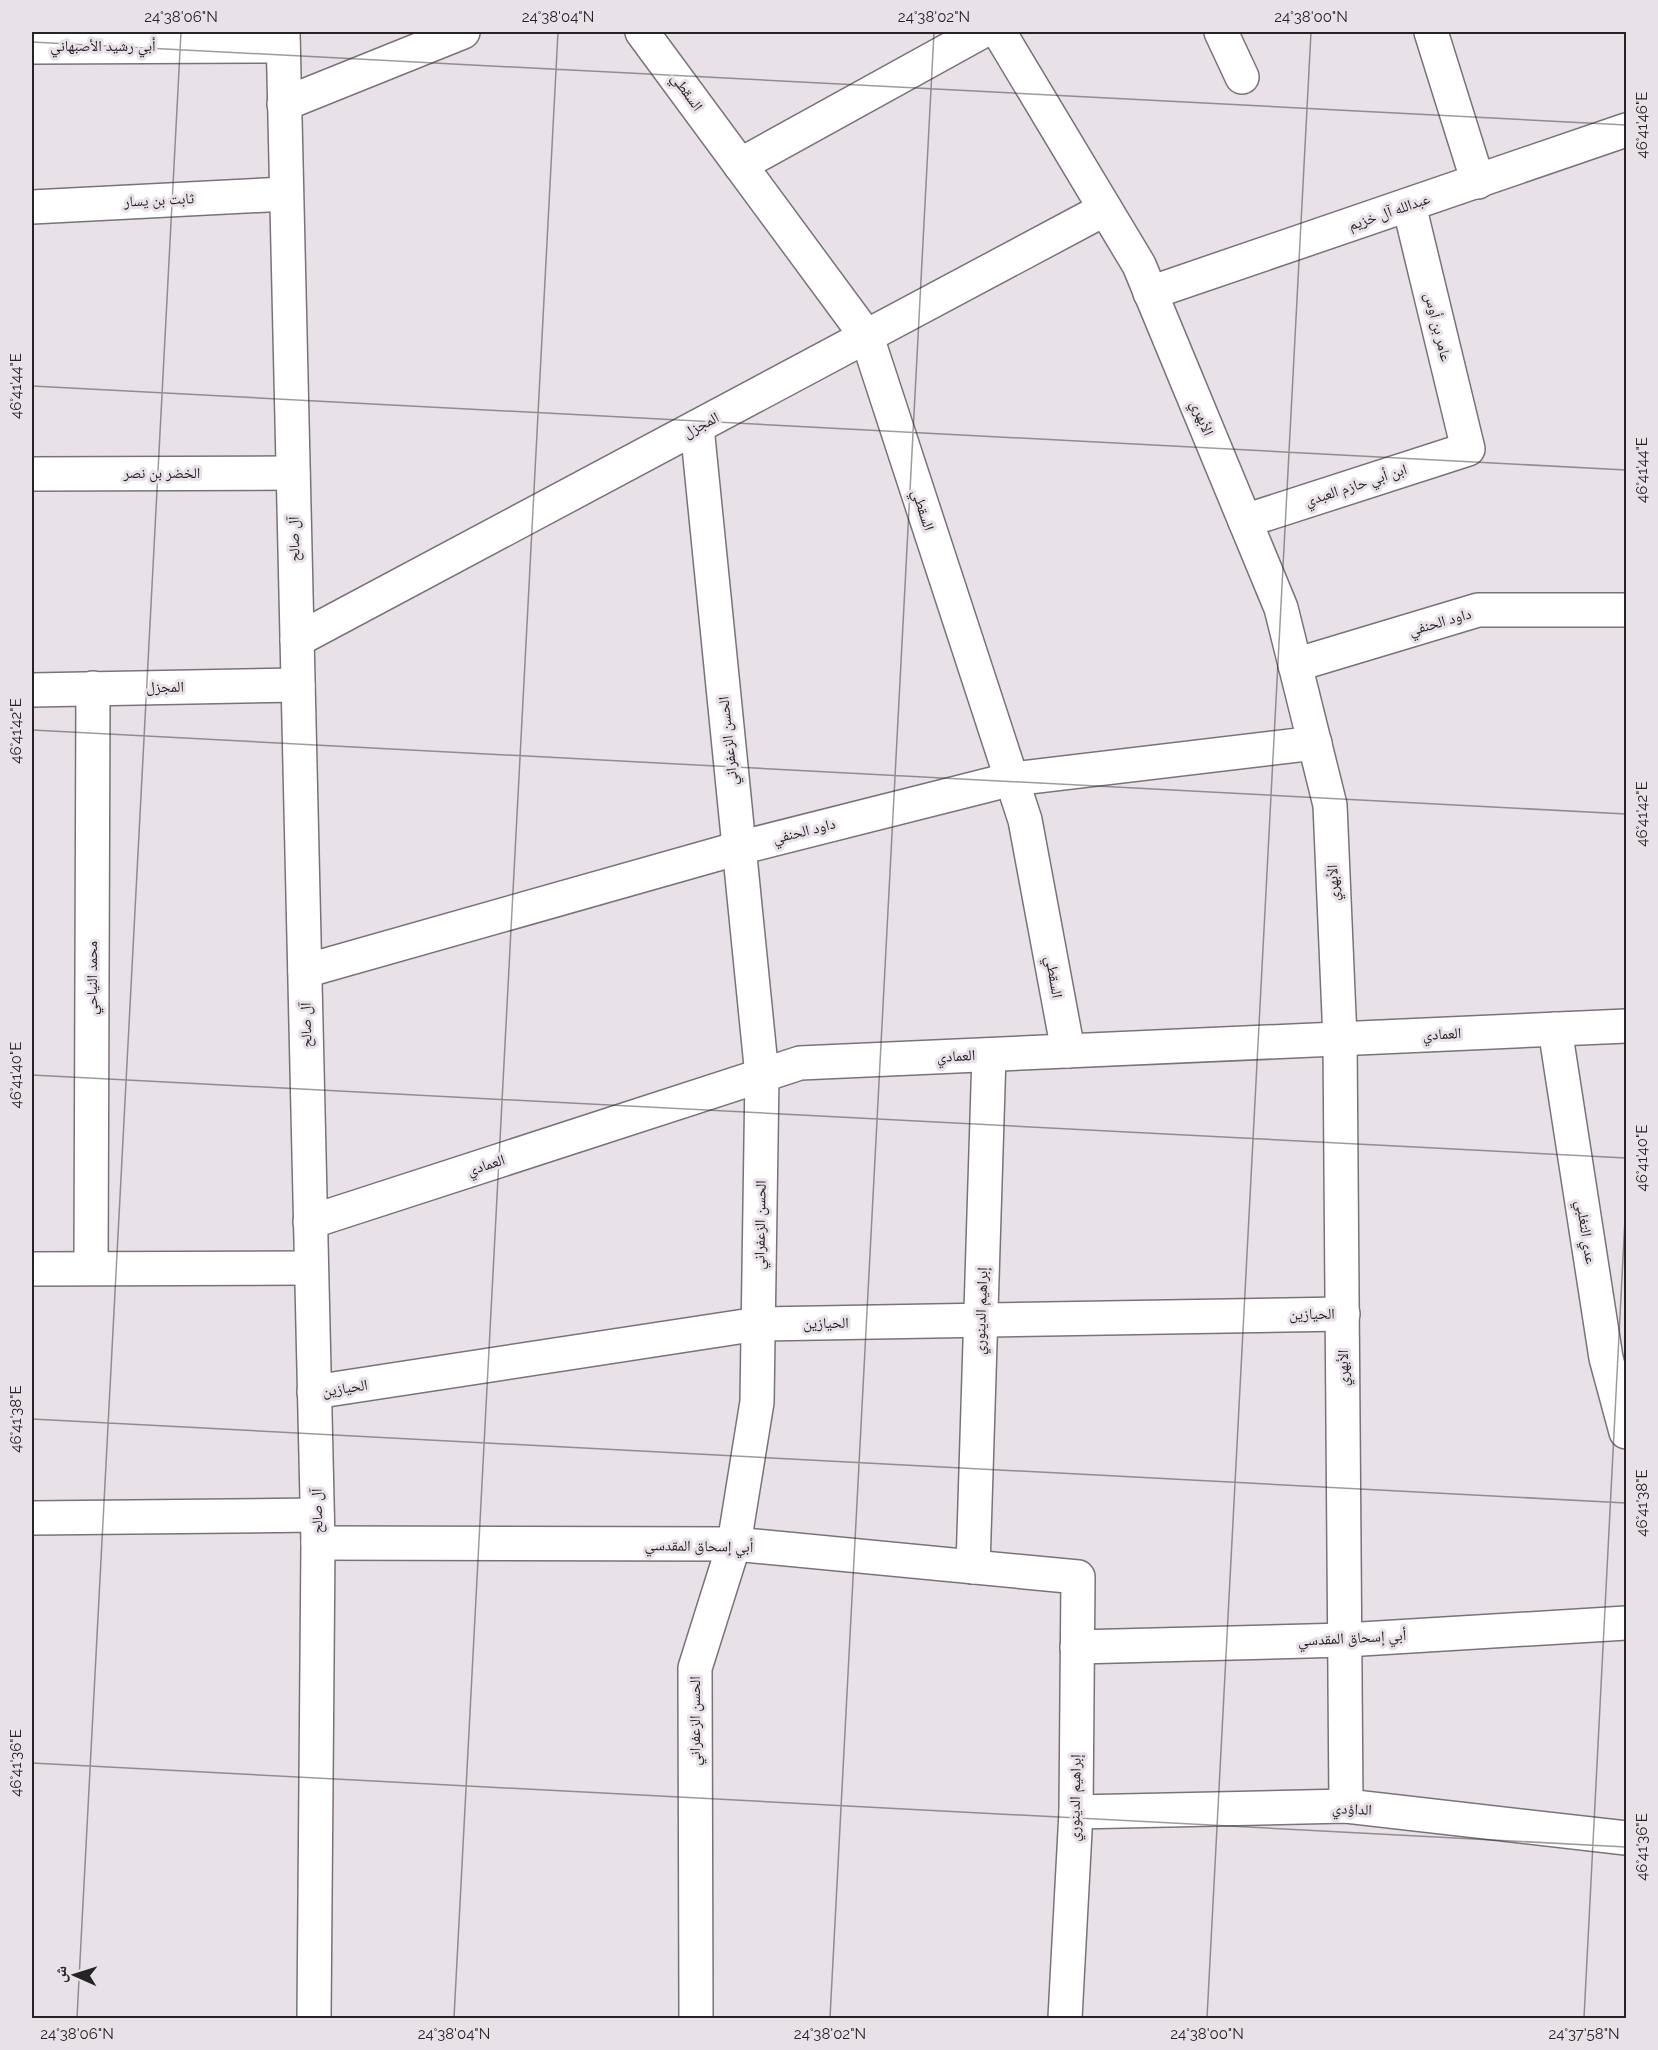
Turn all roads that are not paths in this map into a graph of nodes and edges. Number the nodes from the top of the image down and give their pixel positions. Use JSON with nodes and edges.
{"nodes":[{"id":1,"x":463,"y":32,"type":"edge"},
{"id":2,"x":642,"y":32,"type":"edge"},
{"id":3,"x":981,"y":32,"type":"edge"},
{"id":4,"x":999,"y":32,"type":"edge"},
{"id":5,"x":1221,"y":32,"type":"edge"},
{"id":6,"x":1431,"y":32,"type":"edge"},
{"id":7,"x":283,"y":39,"type":"edge"},
{"id":8,"x":32,"y":46,"type":"edge"},
{"id":9,"x":1242,"y":77,"type":"dead end"},
{"id":10,"x":284,"y":104,"type":"junction"},
{"id":11,"x":1626,"y":130,"type":"edge"},
{"id":12,"x":740,"y":165,"type":"junction"},
{"id":13,"x":1478,"y":182,"type":"junction"},
{"id":14,"x":286,"y":194,"type":"junction"},
{"id":15,"x":1409,"y":205,"type":"junction"},
{"id":16,"x":32,"y":207,"type":"edge"},
{"id":17,"x":1105,"y":209,"type":"junction"},
{"id":18,"x":1150,"y":293,"type":"junction"},
{"id":19,"x":867,"y":337,"type":"junction"},
{"id":20,"x":697,"y":427,"type":"junction"},
{"id":21,"x":1468,"y":449,"type":"joint"},
{"id":22,"x":293,"y":473,"type":"junction"},
{"id":23,"x":32,"y":474,"type":"edge"},
{"id":24,"x":1245,"y":521,"type":"junction"},
{"id":25,"x":1626,"y":610,"type":"edge"},
{"id":26,"x":297,"y":640,"type":"junction"},
{"id":27,"x":1295,"y":665,"type":"junction"},
{"id":28,"x":298,"y":685,"type":"junction"},
{"id":29,"x":93,"y":688,"type":"junction"},
{"id":30,"x":32,"y":690,"type":"edge"},
{"id":31,"x":1315,"y":743,"type":"junction"},
{"id":32,"x":1012,"y":779,"type":"junction"},
{"id":33,"x":739,"y":848,"type":"junction"},
{"id":34,"x":305,"y":971,"type":"junction"},
{"id":35,"x":1626,"y":1026,"type":"edge"},
{"id":36,"x":1555,"y":1029,"type":"junction"},
{"id":37,"x":1341,"y":1039,"type":"junction"},
{"id":38,"x":1068,"y":1051,"type":"junction"},
{"id":39,"x":989,"y":1055,"type":"junction"},
{"id":40,"x":762,"y":1076,"type":"junction"},
{"id":41,"x":310,"y":1222,"type":"junction"},
{"id":42,"x":91,"y":1268,"type":"junction"},
{"id":43,"x":311,"y":1268,"type":"junction"},
{"id":44,"x":32,"y":1269,"type":"edge"},
{"id":45,"x":1343,"y":1314,"type":"junction"},
{"id":46,"x":981,"y":1321,"type":"junction"},
{"id":47,"x":758,"y":1324,"type":"junction"},
{"id":48,"x":314,"y":1392,"type":"junction"},
{"id":49,"x":1626,"y":1432,"type":"edge"},
{"id":50,"x":32,"y":1518,"type":"edge"},
{"id":51,"x":318,"y":1529,"type":"junction"},
{"id":52,"x":734,"y":1544,"type":"junction"},
{"id":53,"x":973,"y":1567,"type":"junction"},
{"id":54,"x":1078,"y":1577,"type":"joint"},
{"id":55,"x":1626,"y":1623,"type":"edge"},
{"id":56,"x":1345,"y":1640,"type":"junction"},
{"id":57,"x":1077,"y":1647,"type":"junction"},
{"id":58,"x":1346,"y":1806,"type":"junction"},
{"id":59,"x":1076,"y":1812,"type":"junction"},
{"id":60,"x":1626,"y":1838,"type":"edge"},
{"id":61,"x":314,"y":2019,"type":"edge"},
{"id":62,"x":696,"y":2019,"type":"edge"},
{"id":63,"x":1065,"y":2019,"type":"edge"}],
"edges":[{"from":1,"to":10,"type":"street"},
{"from":2,"to":12,"type":"street","name":"السقطي"},
{"from":3,"to":12,"type":"street"},
{"from":4,"to":17,"type":"street","name":"الأبهري"},
{"from":5,"to":9,"type":"street"},
{"from":6,"to":13,"type":"street"},
{"from":7,"to":8,"type":"street","name":"أبي رشيد الأصبهاني"},
{"from":7,"to":10,"type":"street","name":"آل صالح"},
{"from":10,"to":14,"type":"street","name":"آل صالح"},
{"from":11,"to":13,"type":"street","name":"عبدالله آل خزيم"},
{"from":12,"to":19,"type":"street","name":"السقطي"},
{"from":13,"to":15,"type":"street","name":"عبدالله آل خزيم"},
{"from":14,"to":16,"type":"street","name":"ثابت بن يسار"},
{"from":14,"to":22,"type":"street","name":"آل صالح"},
{"from":15,"to":18,"type":"street","name":"عبدالله آل خزيم"},
{"from":15,"to":21,"type":"street","name":"عامر بن أوس"},
{"from":17,"to":18,"type":"street","name":"الأبهري"},
{"from":17,"to":19,"type":"street","name":"المجزل"},
{"from":18,"to":24,"type":"street","name":"الأبهري"},
{"from":19,"to":20,"type":"street","name":"المجزل"},
{"from":19,"to":32,"type":"street","name":"السقطي"},
{"from":20,"to":26,"type":"street","name":"المجزل"},
{"from":20,"to":33,"type":"street","name":"الحسن الزعفراني"},
{"from":21,"to":24,"type":"street","name":"ابن أبي حازم العبدي"},
{"from":22,"to":23,"type":"street","name":"الخضر بن نصر"},
{"from":22,"to":26,"type":"street","name":"آل صالح"},
{"from":24,"to":27,"type":"street","name":"الأبهري"},
{"from":25,"to":27,"type":"street","name":"داود الحنفي"},
{"from":26,"to":28,"type":"street","name":"آل صالح"},
{"from":27,"to":31,"type":"street","name":"الأبهري"},
{"from":28,"to":29,"type":"street","name":"المجزل"},
{"from":28,"to":34,"type":"street","name":"آل صالح"},
{"from":29,"to":30,"type":"street","name":"المجزل"},
{"from":29,"to":42,"type":"street","name":"محمد النياحي"},
{"from":31,"to":32,"type":"street","name":"داود الحنفي"},
{"from":31,"to":37,"type":"street","name":"الأبهري"},
{"from":32,"to":33,"type":"street","name":"داود الحنفي"},
{"from":32,"to":38,"type":"street","name":"السقطي"},
{"from":33,"to":34,"type":"street","name":"داود الحنفي"},
{"from":33,"to":40,"type":"street","name":"الحسن الزعفراني"},
{"from":34,"to":41,"type":"street","name":"آل صالح"},
{"from":35,"to":36,"type":"street","name":"العمادي"},
{"from":36,"to":37,"type":"street","name":"العمادي"},
{"from":36,"to":49,"type":"street","name":"عدي التغلبي"},
{"from":37,"to":38,"type":"street","name":"العمادي"},
{"from":37,"to":45,"type":"street","name":"الأبهري"},
{"from":38,"to":39,"type":"street","name":"العمادي"},
{"from":39,"to":40,"type":"street","name":"العمادي"},
{"from":39,"to":46,"type":"street","name":"إبراهيم الدينوري"},
{"from":40,"to":41,"type":"street","name":"العمادي"},
{"from":40,"to":47,"type":"street","name":"الحسن الزعفراني"},
{"from":41,"to":43,"type":"street","name":"آل صالح"},
{"from":42,"to":43,"type":"street"},
{"from":42,"to":44,"type":"street"},
{"from":43,"to":48,"type":"street","name":"آل صالح"},
{"from":45,"to":46,"type":"street","name":"الحيازين"},
{"from":45,"to":56,"type":"street","name":"الأبهري"},
{"from":46,"to":47,"type":"street","name":"الحيازين"},
{"from":46,"to":53,"type":"street","name":"إبراهيم الدينوري"},
{"from":47,"to":48,"type":"street","name":"الحيازين"},
{"from":47,"to":52,"type":"street","name":"الحسن الزعفراني"},
{"from":48,"to":51,"type":"street","name":"آل صالح"},
{"from":50,"to":51,"type":"street","name":"أبي إسحاق المقدسي"},
{"from":51,"to":52,"type":"street","name":"أبي إسحاق المقدسي"},
{"from":51,"to":61,"type":"street","name":"آل صالح"},
{"from":52,"to":53,"type":"street","name":"أبي إسحاق المقدسي"},
{"from":52,"to":62,"type":"street","name":"الحسن الزعفراني"},
{"from":53,"to":54,"type":"street","name":"أبي إسحاق المقدسي"},
{"from":54,"to":57,"type":"street","name":"إبراهيم الدينوري"},
{"from":55,"to":56,"type":"street","name":"أبي إسحاق المقدسي"},
{"from":56,"to":57,"type":"street","name":"أبي إسحاق المقدسي"},
{"from":56,"to":58,"type":"street","name":"الأبهري"},
{"from":57,"to":59,"type":"street","name":"إبراهيم الدينوري"},
{"from":58,"to":59,"type":"street","name":"الداؤدي"},
{"from":58,"to":60,"type":"street","name":"الداؤدي"},
{"from":59,"to":63,"type":"street","name":"إبراهيم الدينوري"}]}
